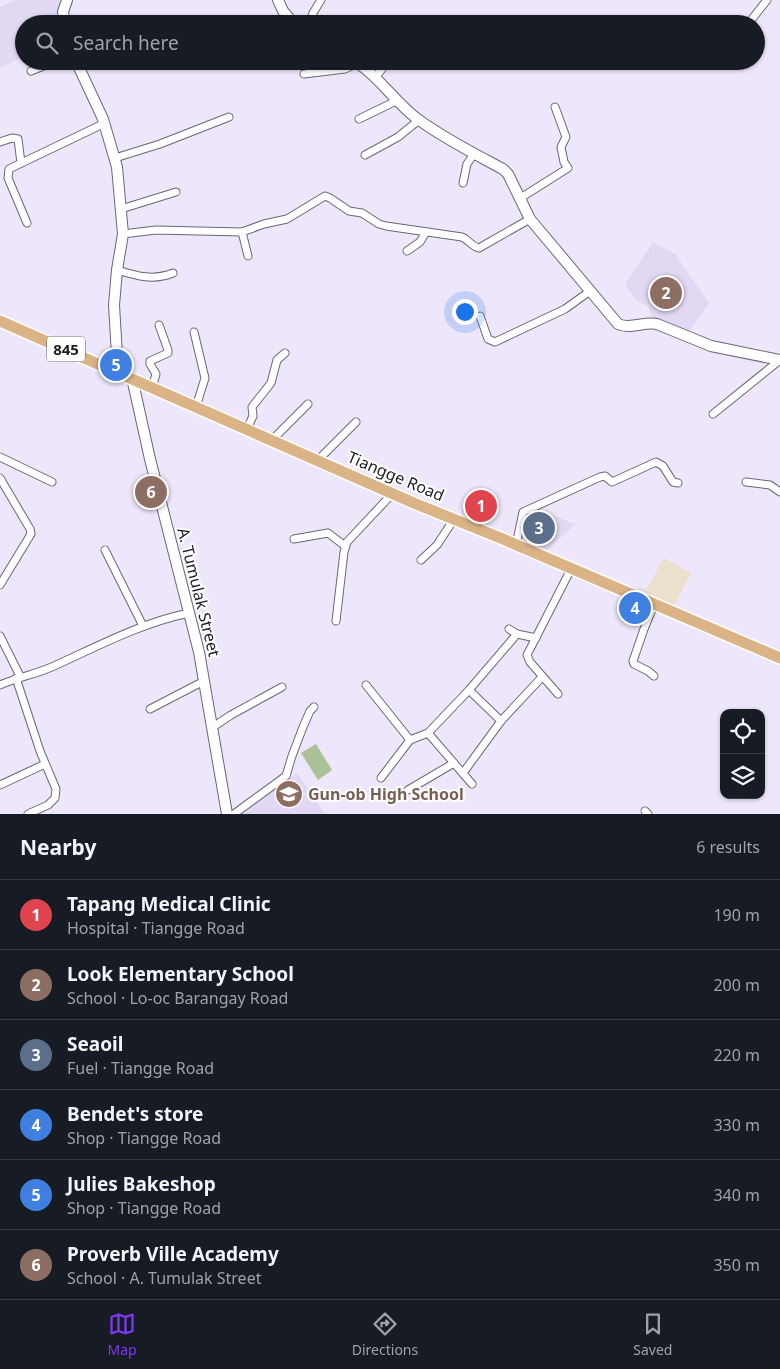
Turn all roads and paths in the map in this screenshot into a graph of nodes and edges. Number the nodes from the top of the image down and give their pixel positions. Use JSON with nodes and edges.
{"nodes":[{"id":1,"x":67,"y":0,"type":"edge"},
{"id":2,"x":278,"y":0,"type":"edge"},
{"id":3,"x":321,"y":0,"type":"edge"},
{"id":4,"x":767,"y":0,"type":"edge"},
{"id":5,"x":64,"y":15,"type":"edge"},
{"id":6,"x":286,"y":15,"type":"edge"},
{"id":7,"x":312,"y":15,"type":"edge"},
{"id":8,"x":755,"y":15,"type":"edge"},
{"id":9,"x":80,"y":70,"type":"edge"},
{"id":10,"x":337,"y":70,"type":"edge"},
{"id":11,"x":365,"y":70,"type":"edge"},
{"id":12,"x":381,"y":70,"type":"edge"},
{"id":13,"x":304,"y":74,"type":"dead end"},
{"id":14,"x":375,"y":78,"type":"junction"},
{"id":15,"x":396,"y":101,"type":"junction"},
{"id":16,"x":555,"y":107,"type":"dead end"},
{"id":17,"x":230,"y":116,"type":"dead end"},
{"id":18,"x":360,"y":119,"type":"dead end"},
{"id":19,"x":419,"y":120,"type":"junction"},
{"id":20,"x":104,"y":123,"type":"junction"},
{"id":21,"x":0,"y":142,"type":"edge"},
{"id":22,"x":474,"y":154,"type":"junction"},
{"id":23,"x":365,"y":155,"type":"dead end"},
{"id":24,"x":115,"y":158,"type":"junction"},
{"id":25,"x":21,"y":163,"type":"junction"},
{"id":26,"x":463,"y":183,"type":"dead end"},
{"id":27,"x":176,"y":192,"type":"dead end"},
{"id":28,"x":519,"y":199,"type":"junction"},
{"id":29,"x":121,"y":209,"type":"junction"},
{"id":30,"x":530,"y":219,"type":"junction"},
{"id":31,"x":27,"y":223,"type":"dead end"},
{"id":32,"x":242,"y":232,"type":"junction"},
{"id":33,"x":426,"y":232,"type":"junction"},
{"id":34,"x":123,"y":234,"type":"junction"},
{"id":35,"x":407,"y":251,"type":"dead end"},
{"id":36,"x":248,"y":256,"type":"dead end"},
{"id":37,"x":117,"y":270,"type":"junction"},
{"id":38,"x":173,"y":274,"type":"dead end"},
{"id":39,"x":590,"y":291,"type":"junction"},
{"id":40,"x":480,"y":316,"type":"dead end"},
{"id":41,"x":0,"y":321,"type":"edge"},
{"id":42,"x":159,"y":325,"type":"dead end"},
{"id":43,"x":194,"y":332,"type":"dead end"},
{"id":44,"x":285,"y":353,"type":"dead end"},
{"id":45,"x":780,"y":360,"type":"edge"},
{"id":46,"x":118,"y":372,"type":"junction"},
{"id":47,"x":132,"y":378,"type":"junction"},
{"id":48,"x":152,"y":388,"type":"junction"},
{"id":49,"x":308,"y":404,"type":"dead end"},
{"id":50,"x":196,"y":407,"type":"junction"},
{"id":51,"x":713,"y":414,"type":"dead end"},
{"id":52,"x":356,"y":422,"type":"dead end"},
{"id":53,"x":247,"y":428,"type":"junction"},
{"id":54,"x":272,"y":440,"type":"junction"},
{"id":55,"x":0,"y":457,"type":"edge"},
{"id":56,"x":318,"y":460,"type":"junction"},
{"id":57,"x":0,"y":478,"type":"edge"},
{"id":58,"x":52,"y":482,"type":"dead end"},
{"id":59,"x":746,"y":482,"type":"dead end"},
{"id":60,"x":678,"y":483,"type":"dead end"},
{"id":61,"x":780,"y":492,"type":"edge"},
{"id":62,"x":393,"y":493,"type":"junction"},
{"id":63,"x":454,"y":518,"type":"junction"},
{"id":64,"x":294,"y":539,"type":"dead end"},
{"id":65,"x":516,"y":545,"type":"junction"},
{"id":66,"x":345,"y":546,"type":"junction"},
{"id":67,"x":105,"y":550,"type":"dead end"},
{"id":68,"x":421,"y":560,"type":"dead end"},
{"id":69,"x":571,"y":569,"type":"junction"},
{"id":70,"x":0,"y":585,"type":"edge"},
{"id":71,"x":654,"y":604,"type":"junction"},
{"id":72,"x":189,"y":612,"type":"junction"},
{"id":73,"x":336,"y":621,"type":"dead end"},
{"id":74,"x":143,"y":626,"type":"junction"},
{"id":75,"x":509,"y":629,"type":"dead end"},
{"id":76,"x":517,"y":634,"type":"junction"},
{"id":77,"x":0,"y":636,"type":"edge"},
{"id":78,"x":536,"y":638,"type":"junction"},
{"id":79,"x":779,"y":655,"type":"edge"},
{"id":80,"x":654,"y":676,"type":"dead end"},
{"id":81,"x":18,"y":677,"type":"junction"},
{"id":82,"x":542,"y":677,"type":"junction"},
{"id":83,"x":204,"y":681,"type":"junction"},
{"id":84,"x":0,"y":685,"type":"edge"},
{"id":85,"x":366,"y":685,"type":"dead end"},
{"id":86,"x":282,"y":687,"type":"dead end"},
{"id":87,"x":469,"y":690,"type":"junction"},
{"id":88,"x":558,"y":694,"type":"dead end"},
{"id":89,"x":314,"y":706,"type":"dead end"},
{"id":90,"x":150,"y":709,"type":"dead end"},
{"id":91,"x":500,"y":721,"type":"junction"},
{"id":92,"x":213,"y":727,"type":"junction"},
{"id":93,"x":428,"y":733,"type":"junction"},
{"id":94,"x":410,"y":740,"type":"junction"},
{"id":95,"x":454,"y":763,"type":"junction"},
{"id":96,"x":45,"y":764,"type":"junction"},
{"id":97,"x":463,"y":774,"type":"junction"},
{"id":98,"x":381,"y":778,"type":"dead end"},
{"id":99,"x":472,"y":784,"type":"dead end"},
{"id":100,"x":0,"y":785,"type":"edge"},
{"id":101,"x":408,"y":790,"type":"dead end"},
{"id":102,"x":28,"y":814,"type":"edge"},
{"id":103,"x":227,"y":814,"type":"edge"},
{"id":104,"x":234,"y":814,"type":"edge"}],
"edges":[{"from":1,"to":5,"type":"street"},
{"from":2,"to":6,"type":"street"},
{"from":3,"to":7,"type":"street"},
{"from":4,"to":8,"type":"street"},
{"from":9,"to":20,"type":"street"},
{"from":10,"to":13,"type":"street"},
{"from":11,"to":14,"type":"street"},
{"from":12,"to":14,"type":"street"},
{"from":14,"to":15,"type":"street"},
{"from":15,"to":18,"type":"street"},
{"from":15,"to":19,"type":"street"},
{"from":16,"to":28,"type":"street"},
{"from":17,"to":24,"type":"street"},
{"from":19,"to":22,"type":"street"},
{"from":19,"to":23,"type":"street"},
{"from":20,"to":24,"type":"street"},
{"from":20,"to":25,"type":"street"},
{"from":21,"to":25,"type":"street"},
{"from":22,"to":26,"type":"street"},
{"from":22,"to":28,"type":"street"},
{"from":24,"to":29,"type":"street"},
{"from":25,"to":31,"type":"street"},
{"from":27,"to":29,"type":"street"},
{"from":28,"to":30,"type":"street"},
{"from":29,"to":34,"type":"street"},
{"from":30,"to":33,"type":"street"},
{"from":30,"to":39,"type":"street"},
{"from":32,"to":33,"type":"street"},
{"from":32,"to":34,"type":"street"},
{"from":32,"to":36,"type":"street"},
{"from":33,"to":35,"type":"street"},
{"from":34,"to":37,"type":"street"},
{"from":37,"to":38,"type":"street"},
{"from":37,"to":46,"type":"street"},
{"from":39,"to":40,"type":"street"},
{"from":39,"to":45,"type":"street"},
{"from":41,"to":46,"type":"main road","name":"Tiangge Road","number":"845"},
{"from":42,"to":48,"type":"street"},
{"from":43,"to":50,"type":"street"},
{"from":44,"to":53,"type":"street"},
{"from":45,"to":51,"type":"street"},
{"from":46,"to":47,"type":"main road","name":"Tiangge Road","number":"845"},
{"from":47,"to":48,"type":"main road","name":"Tiangge Road","number":"845"},
{"from":47,"to":72,"type":"street","name":"A. Tumulak Street"},
{"from":48,"to":50,"type":"main road","name":"Tiangge Road","number":"845"},
{"from":49,"to":54,"type":"street"},
{"from":50,"to":53,"type":"main road","name":"Tiangge Road","number":"845"},
{"from":52,"to":56,"type":"street"},
{"from":53,"to":54,"type":"main road","name":"Tiangge Road","number":"845"},
{"from":54,"to":56,"type":"main road","name":"Tiangge Road","number":"845"},
{"from":55,"to":58,"type":"street"},
{"from":56,"to":62,"type":"main road","name":"Tiangge Road","number":"845"},
{"from":57,"to":70,"type":"street"},
{"from":59,"to":61,"type":"street"},
{"from":60,"to":65,"type":"street"},
{"from":62,"to":63,"type":"main road","name":"Tiangge Road","number":"845"},
{"from":62,"to":66,"type":"street"},
{"from":63,"to":65,"type":"main road","name":"Tiangge Road","number":"845"},
{"from":63,"to":68,"type":"street"},
{"from":64,"to":66,"type":"street"},
{"from":65,"to":69,"type":"main road","name":"Tiangge Road","number":"845"},
{"from":66,"to":73,"type":"street"},
{"from":67,"to":74,"type":"street"},
{"from":69,"to":71,"type":"main road","name":"Tiangge Road","number":"845"},
{"from":69,"to":78,"type":"street"},
{"from":71,"to":79,"type":"main road","name":"Tiangge Road","number":"845"},
{"from":71,"to":80,"type":"street"},
{"from":72,"to":74,"type":"street"},
{"from":72,"to":83,"type":"street","name":"A. Tumulak Street"},
{"from":74,"to":81,"type":"street"},
{"from":75,"to":76,"type":"street"},
{"from":76,"to":78,"type":"street"},
{"from":76,"to":87,"type":"street"},
{"from":77,"to":81,"type":"street"},
{"from":78,"to":82,"type":"street"},
{"from":81,"to":84,"type":"street"},
{"from":81,"to":96,"type":"street"},
{"from":82,"to":88,"type":"street"},
{"from":82,"to":91,"type":"street"},
{"from":83,"to":90,"type":"street"},
{"from":83,"to":92,"type":"street","name":"A. Tumulak Street"},
{"from":85,"to":94,"type":"street"},
{"from":86,"to":92,"type":"street"},
{"from":87,"to":91,"type":"street"},
{"from":87,"to":93,"type":"street"},
{"from":89,"to":104,"type":"street"},
{"from":91,"to":97,"type":"street"},
{"from":92,"to":103,"type":"street","name":"A. Tumulak Street"},
{"from":93,"to":94,"type":"street"},
{"from":93,"to":95,"type":"street"},
{"from":94,"to":98,"type":"street"},
{"from":95,"to":97,"type":"street"},
{"from":95,"to":101,"type":"street"},
{"from":96,"to":100,"type":"street"},
{"from":96,"to":102,"type":"street"},
{"from":97,"to":99,"type":"street"}]}
